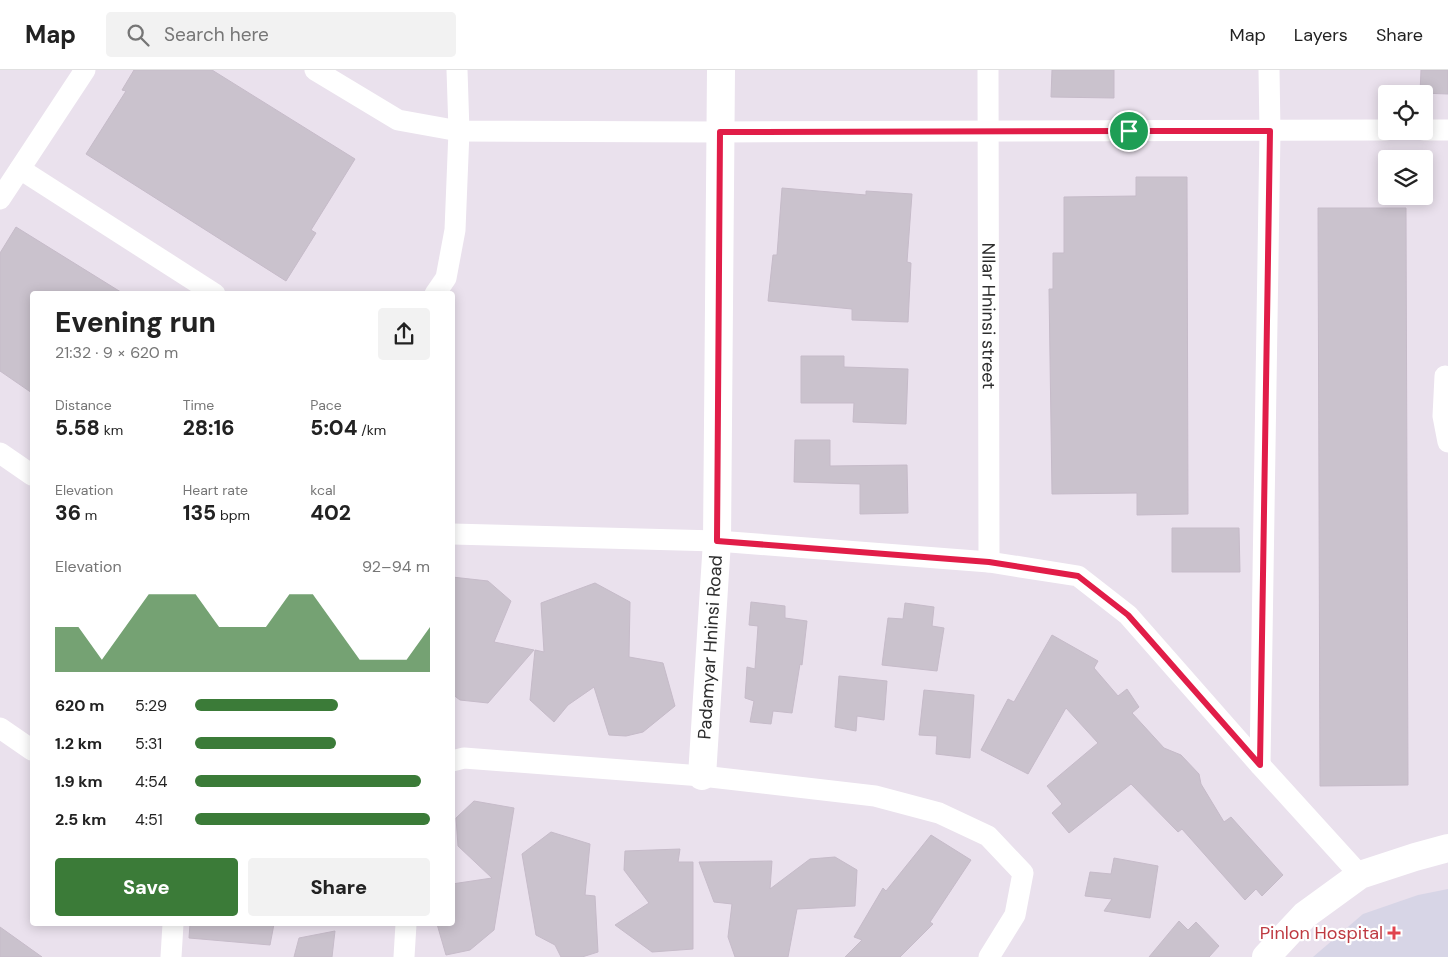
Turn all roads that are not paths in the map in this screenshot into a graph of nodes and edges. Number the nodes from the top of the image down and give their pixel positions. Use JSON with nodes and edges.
{"nodes":[{"id":1,"x":85,"y":70,"type":"edge"},
{"id":2,"x":316,"y":70,"type":"edge"},
{"id":3,"x":457,"y":70,"type":"edge"},
{"id":4,"x":720,"y":70,"type":"edge"},
{"id":5,"x":988,"y":70,"type":"edge"},
{"id":6,"x":1269,"y":70,"type":"edge"},
{"id":7,"x":459,"y":130,"type":"junction"},
{"id":8,"x":1378,"y":130,"type":"edge"},
{"id":9,"x":1433,"y":130,"type":"edge"},
{"id":10,"x":1448,"y":130,"type":"edge"},
{"id":11,"x":987,"y":131,"type":"junction"},
{"id":12,"x":1270,"y":131,"type":"junction"},
{"id":13,"x":720,"y":132,"type":"junction"},
{"id":14,"x":20,"y":169,"type":"junction"},
{"id":15,"x":0,"y":199,"type":"edge"},
{"id":16,"x":210,"y":291,"type":"edge"},
{"id":17,"x":438,"y":291,"type":"edge"},
{"id":18,"x":1444,"y":376,"type":"dead end"},
{"id":19,"x":1448,"y":442,"type":"edge"},
{"id":20,"x":0,"y":453,"type":"edge"},
{"id":21,"x":30,"y":474,"type":"edge"},
{"id":22,"x":455,"y":534,"type":"edge"},
{"id":23,"x":717,"y":541,"type":"junction"},
{"id":24,"x":989,"y":562,"type":"junction"},
{"id":25,"x":0,"y":728,"type":"edge"},
{"id":26,"x":30,"y":749,"type":"edge"},
{"id":27,"x":455,"y":760,"type":"edge"},
{"id":28,"x":1260,"y":765,"type":"junction"},
{"id":29,"x":702,"y":776,"type":"junction"},
{"id":30,"x":1448,"y":848,"type":"edge"},
{"id":31,"x":1360,"y":875,"type":"junction"},
{"id":32,"x":173,"y":926,"type":"edge"},
{"id":33,"x":406,"y":926,"type":"edge"},
{"id":34,"x":171,"y":957,"type":"edge"},
{"id":35,"x":404,"y":957,"type":"edge"},
{"id":36,"x":989,"y":957,"type":"edge"},
{"id":37,"x":1266,"y":957,"type":"edge"}],
"edges":[{"from":1,"to":14,"type":"street"},
{"from":2,"to":7,"type":"street"},
{"from":3,"to":7,"type":"street"},
{"from":4,"to":13,"type":"street","name":"Padamyar Hninsi Road"},
{"from":5,"to":11,"type":"street","name":"NIlar Hninsi street"},
{"from":6,"to":12,"type":"street"},
{"from":7,"to":13,"type":"street"},
{"from":7,"to":17,"type":"street"},
{"from":8,"to":12,"type":"street"},
{"from":9,"to":10,"type":"street"},
{"from":11,"to":12,"type":"street"},
{"from":11,"to":13,"type":"street"},
{"from":11,"to":24,"type":"street","name":"NIlar Hninsi street"},
{"from":12,"to":28,"type":"street"},
{"from":13,"to":23,"type":"street","name":"Padamyar Hninsi Road"},
{"from":14,"to":15,"type":"street"},
{"from":14,"to":16,"type":"street"},
{"from":18,"to":19,"type":"street"},
{"from":20,"to":21,"type":"street"},
{"from":22,"to":23,"type":"street"},
{"from":23,"to":24,"type":"street"},
{"from":23,"to":29,"type":"street","name":"Padamyar Hninsi Road"},
{"from":24,"to":28,"type":"street"},
{"from":25,"to":26,"type":"street"},
{"from":27,"to":29,"type":"street"},
{"from":28,"to":31,"type":"street"},
{"from":29,"to":36,"type":"street"},
{"from":30,"to":31,"type":"street"},
{"from":31,"to":37,"type":"street"},
{"from":32,"to":34,"type":"street"},
{"from":33,"to":35,"type":"street"}]}
